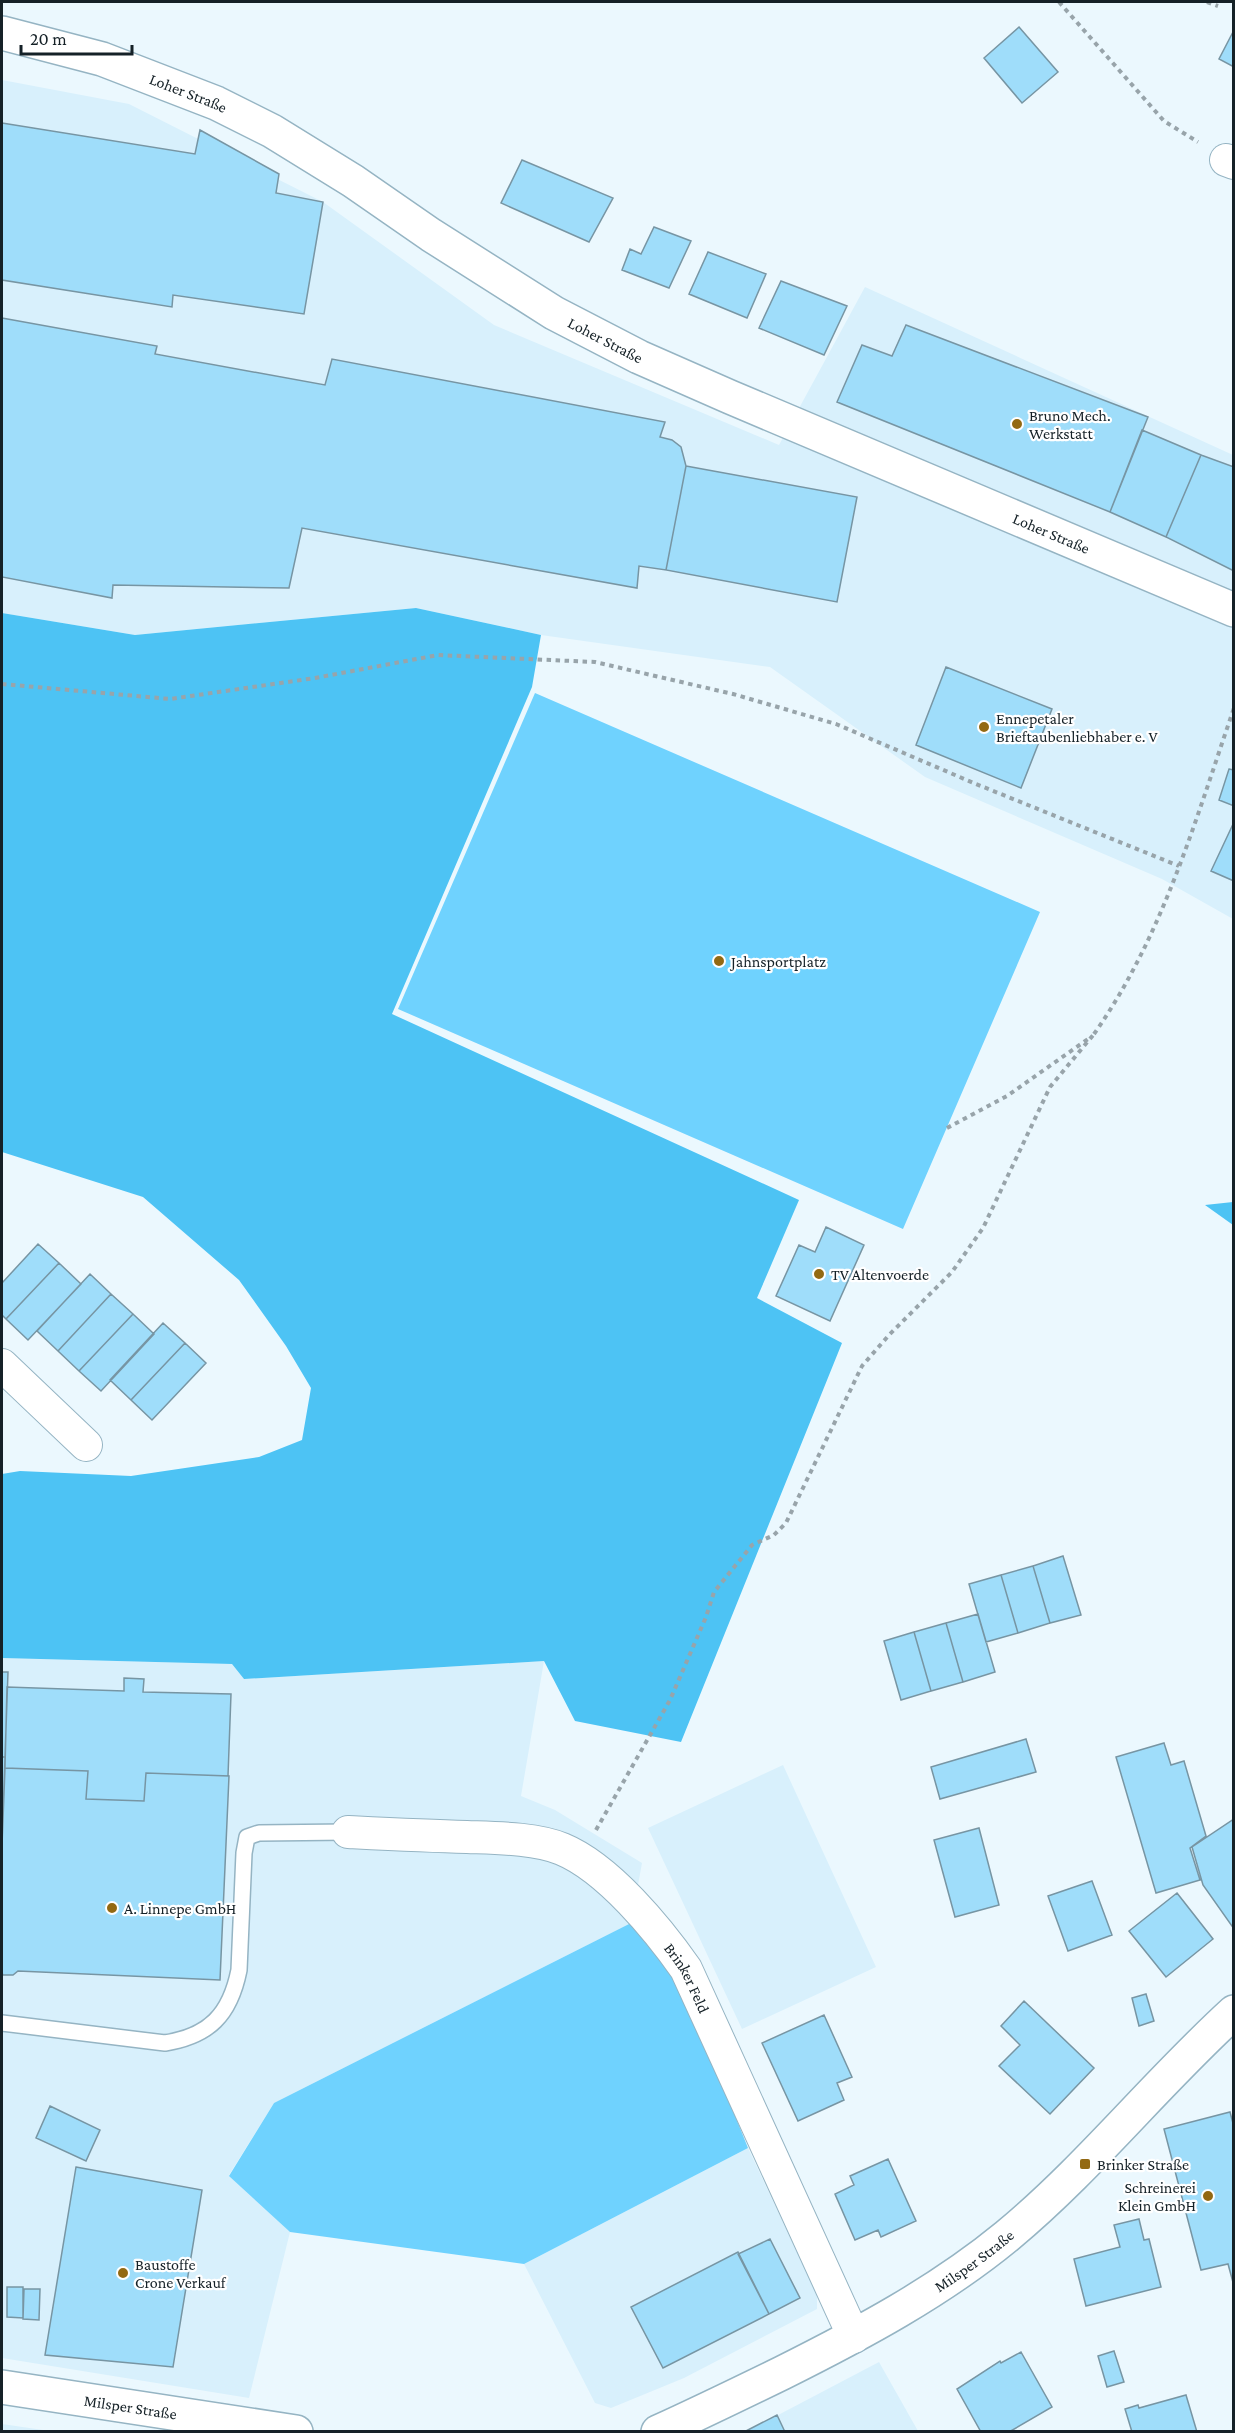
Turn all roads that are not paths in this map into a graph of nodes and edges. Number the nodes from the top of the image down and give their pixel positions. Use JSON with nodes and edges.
{"nodes":[{"id":1,"x":2,"y":33,"type":"edge"},
{"id":2,"x":1233,"y":610,"type":"edge"},
{"id":3,"x":2,"y":1365,"type":"edge"},
{"id":4,"x":86,"y":1445,"type":"dead end"},
{"id":5,"x":348,"y":1832,"type":"joint"},
{"id":6,"x":1233,"y":2012,"type":"edge"},
{"id":7,"x":2,"y":2023,"type":"edge"},
{"id":8,"x":854,"y":2337,"type":"junction"},
{"id":9,"x":2,"y":2387,"type":"edge"},
{"id":10,"x":296,"y":2432,"type":"edge"},
{"id":11,"x":658,"y":2432,"type":"edge"}],
"edges":[{"from":1,"to":2,"type":"main road","name":"Loher Straße"},
{"from":3,"to":4,"type":"street"},
{"from":5,"to":7,"type":"lane"},
{"from":5,"to":8,"type":"street","name":"Brinker Feld"},
{"from":6,"to":8,"type":"main road","name":"Milsper Straße"},
{"from":8,"to":11,"type":"main road","name":"Milsper Straße"},
{"from":9,"to":10,"type":"main road","name":"Milsper Straße"}]}
